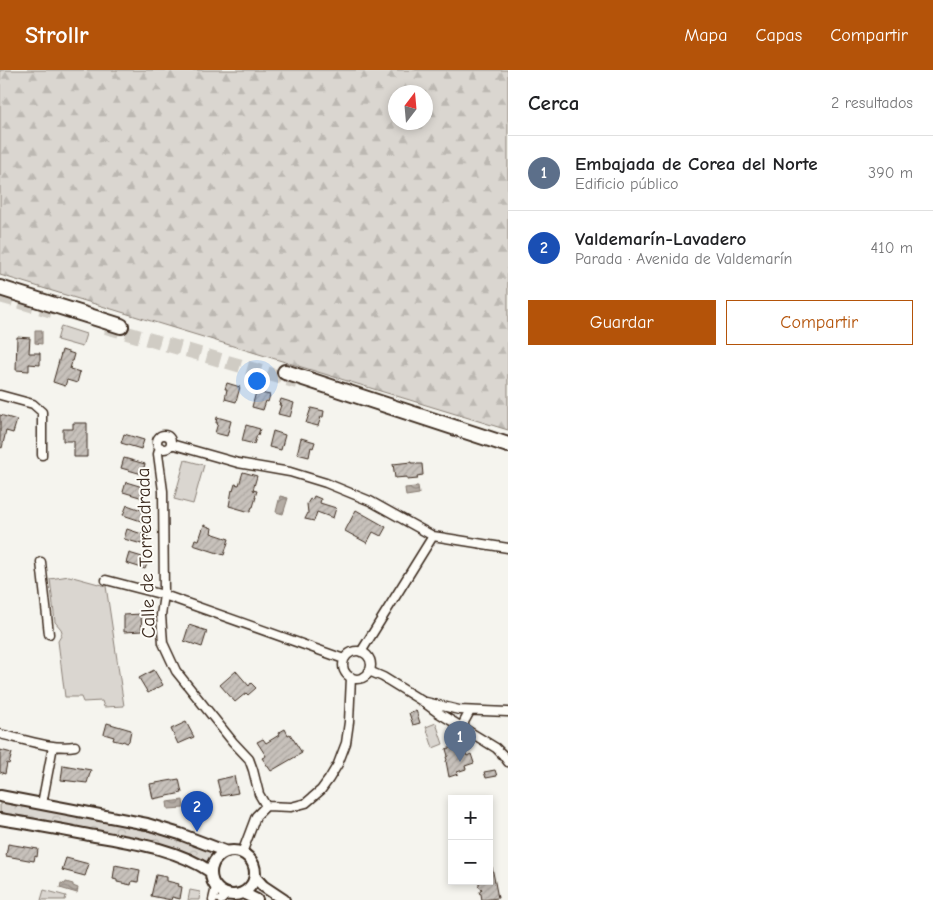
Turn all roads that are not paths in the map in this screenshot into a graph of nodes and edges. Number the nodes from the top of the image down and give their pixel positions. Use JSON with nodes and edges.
{"nodes":[{"id":1,"x":0,"y":288,"type":"edge"},
{"id":2,"x":121,"y":326,"type":"tunnel mouth"},
{"id":3,"x":286,"y":372,"type":"tunnel mouth"},
{"id":4,"x":0,"y":395,"type":"edge"},
{"id":5,"x":508,"y":445,"type":"edge"},
{"id":6,"x":42,"y":455,"type":"dead end"},
{"id":7,"x":433,"y":536,"type":"junction"},
{"id":8,"x":508,"y":548,"type":"edge"},
{"id":9,"x":41,"y":562,"type":"dead end"},
{"id":10,"x":106,"y":580,"type":"dead end"},
{"id":11,"x":164,"y":595,"type":"junction"},
{"id":12,"x":49,"y":634,"type":"dead end"},
{"id":13,"x":361,"y":652,"type":"junction"},
{"id":14,"x":344,"y":659,"type":"junction"},
{"id":15,"x":370,"y":671,"type":"junction"},
{"id":16,"x":351,"y":677,"type":"junction"},
{"id":17,"x":422,"y":700,"type":"junction"},
{"id":18,"x":459,"y":710,"type":"junction"},
{"id":19,"x":470,"y":711,"type":"junction"},
{"id":20,"x":508,"y":712,"type":"edge"},
{"id":21,"x":453,"y":722,"type":"junction"},
{"id":22,"x":464,"y":728,"type":"junction"},
{"id":23,"x":0,"y":734,"type":"edge"},
{"id":24,"x":53,"y":746,"type":"junction"},
{"id":25,"x":75,"y":746,"type":"dead end"},
{"id":26,"x":508,"y":762,"type":"edge"},
{"id":27,"x":1,"y":797,"type":"edge"},
{"id":28,"x":42,"y":804,"type":"junction"},
{"id":29,"x":266,"y":806,"type":"junction"},
{"id":30,"x":0,"y":818,"type":"edge"},
{"id":31,"x":227,"y":852,"type":"junction"},
{"id":32,"x":242,"y":853,"type":"junction"},
{"id":33,"x":211,"y":872,"type":"junction"},
{"id":34,"x":255,"y":877,"type":"junction"},
{"id":35,"x":216,"y":887,"type":"junction"},
{"id":36,"x":243,"y":893,"type":"junction"},
{"id":37,"x":224,"y":897,"type":"edge"},
{"id":38,"x":213,"y":900,"type":"edge"},
{"id":39,"x":257,"y":900,"type":"edge"},
{"id":40,"x":284,"y":900,"type":"edge"}],
"edges":[{"from":1,"to":2,"type":"highway"},
{"from":3,"to":5,"type":"highway"},
{"from":4,"to":6,"type":"street"},
{"from":7,"to":8,"type":"street"},
{"from":7,"to":11,"type":"street","name":"Calle de Torreadrada"},
{"from":7,"to":13,"type":"street"},
{"from":9,"to":12,"type":"street"},
{"from":10,"to":11,"type":"street"},
{"from":11,"to":14,"type":"street"},
{"from":11,"to":29,"type":"street","name":"Calle de Torreadrada"},
{"from":13,"to":14,"type":"street"},
{"from":13,"to":15,"type":"street"},
{"from":14,"to":16,"type":"street"},
{"from":15,"to":16,"type":"street"},
{"from":15,"to":17,"type":"street"},
{"from":16,"to":29,"type":"street"},
{"from":17,"to":18,"type":"street"},
{"from":17,"to":21,"type":"street"},
{"from":18,"to":19,"type":"street"},
{"from":18,"to":21,"type":"street"},
{"from":19,"to":20,"type":"street"},
{"from":19,"to":22,"type":"street"},
{"from":21,"to":22,"type":"street"},
{"from":22,"to":26,"type":"street"},
{"from":23,"to":24,"type":"street"},
{"from":24,"to":25,"type":"street"},
{"from":24,"to":28,"type":"street"},
{"from":27,"to":28,"type":"street"},
{"from":28,"to":31,"type":"street"},
{"from":29,"to":32,"type":"street"},
{"from":30,"to":33,"type":"street"},
{"from":31,"to":32,"type":"street"},
{"from":31,"to":33,"type":"street"},
{"from":32,"to":34,"type":"street"},
{"from":33,"to":35,"type":"street"},
{"from":34,"to":36,"type":"street"},
{"from":34,"to":40,"type":"street"},
{"from":35,"to":37,"type":"street"},
{"from":35,"to":38,"type":"street"},
{"from":36,"to":37,"type":"street"},
{"from":36,"to":39,"type":"street"}]}
